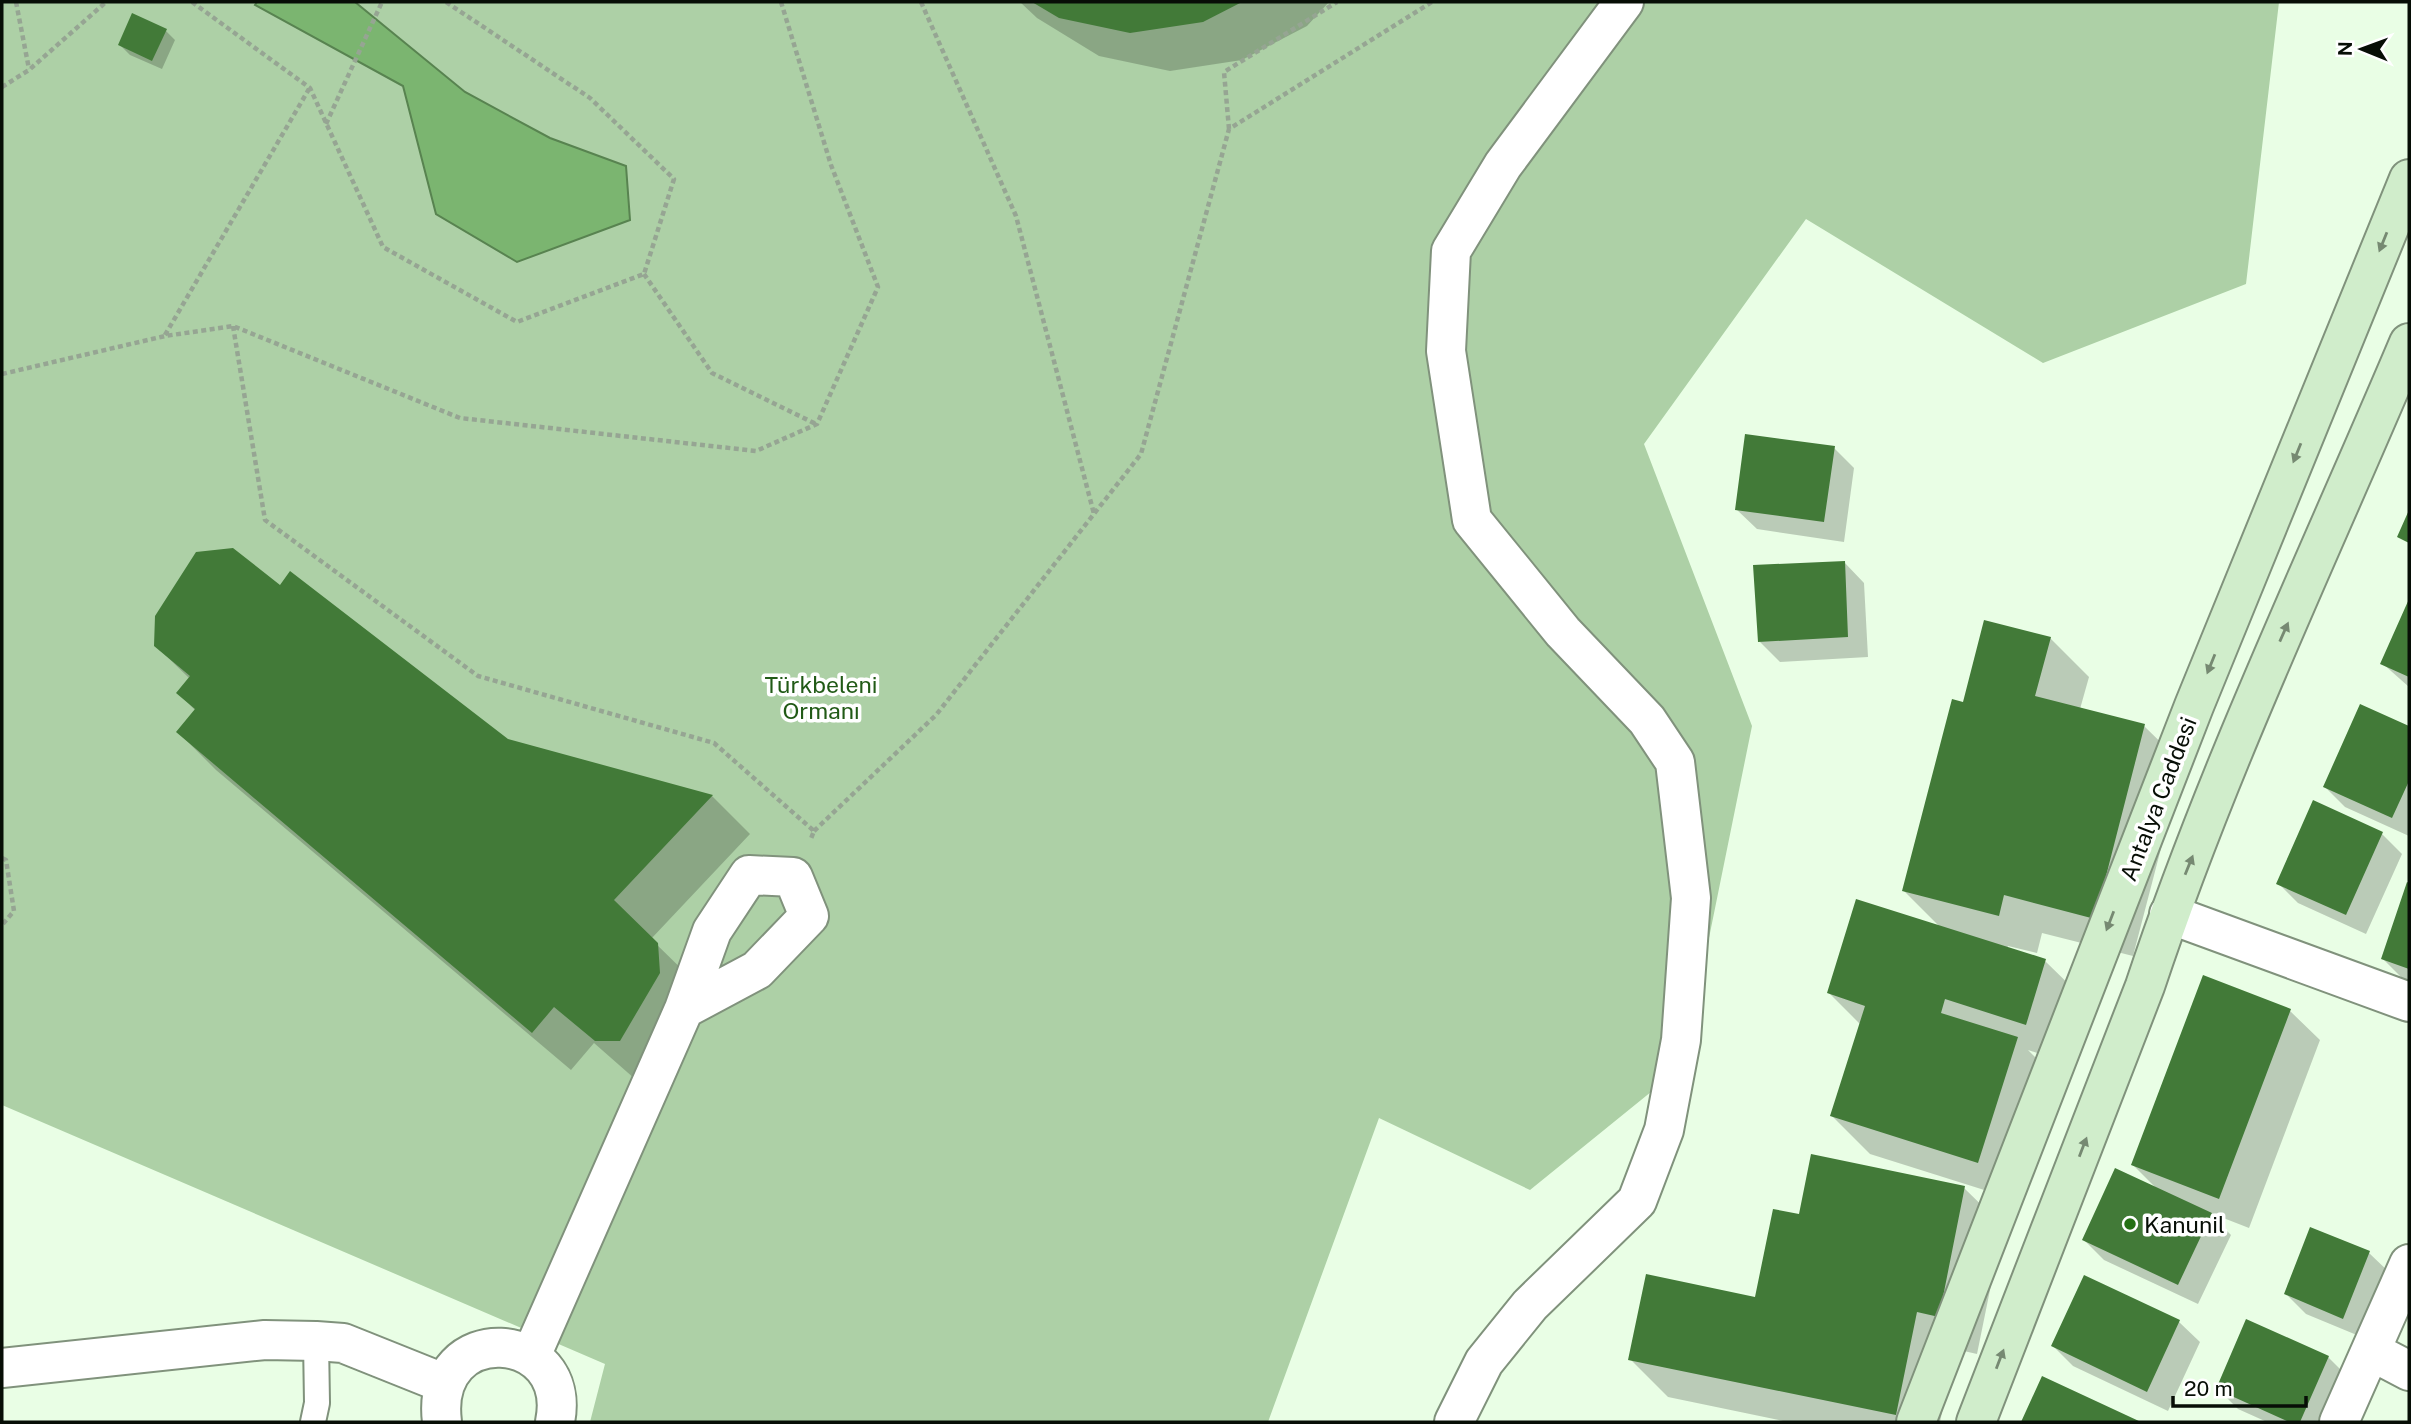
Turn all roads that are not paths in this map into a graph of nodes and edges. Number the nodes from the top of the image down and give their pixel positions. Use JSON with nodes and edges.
{"nodes":[{"id":1,"x":1623,"y":2,"type":"edge"},
{"id":2,"x":2409,"y":179,"type":"edge"},
{"id":3,"x":2409,"y":343,"type":"edge"},
{"id":4,"x":2169,"y":914,"type":"junction"},
{"id":5,"x":2409,"y":1002,"type":"edge"},
{"id":6,"x":684,"y":1009,"type":"junction"},
{"id":7,"x":2409,"y":1264,"type":"edge"},
{"id":8,"x":316,"y":1342,"type":"junction"},
{"id":9,"x":2371,"y":1351,"type":"junction"},
{"id":10,"x":531,"y":1356,"type":"junction"},
{"id":11,"x":2,"y":1368,"type":"edge"},
{"id":12,"x":2409,"y":1371,"type":"edge"},
{"id":13,"x":443,"y":1383,"type":"junction"},
{"id":14,"x":313,"y":1422,"type":"edge"},
{"id":15,"x":442,"y":1422,"type":"edge"},
{"id":16,"x":555,"y":1422,"type":"edge"},
{"id":17,"x":1454,"y":1422,"type":"edge"},
{"id":18,"x":1916,"y":1422,"type":"edge"},
{"id":19,"x":1976,"y":1422,"type":"edge"},
{"id":20,"x":2339,"y":1422,"type":"edge"}],
"edges":[{"from":1,"to":17,"type":"street"},
{"from":2,"to":18,"type":"main road","name":"Antalya Caddesi","one_way":true},
{"from":4,"to":3,"type":"main road","one_way":true},
{"from":4,"to":5,"type":"street"},
{"from":19,"to":4,"type":"main road","one_way":true},
{"from":6,"to":6,"type":"street"},
{"from":6,"to":10,"type":"street"},
{"from":7,"to":9,"type":"street"},
{"from":8,"to":11,"type":"street"},
{"from":8,"to":13,"type":"street"},
{"from":8,"to":14,"type":"lane"},
{"from":9,"to":12,"type":"street"},
{"from":9,"to":20,"type":"street"},
{"from":10,"to":13,"type":"street"},
{"from":10,"to":16,"type":"street"},
{"from":13,"to":15,"type":"street"}]}
